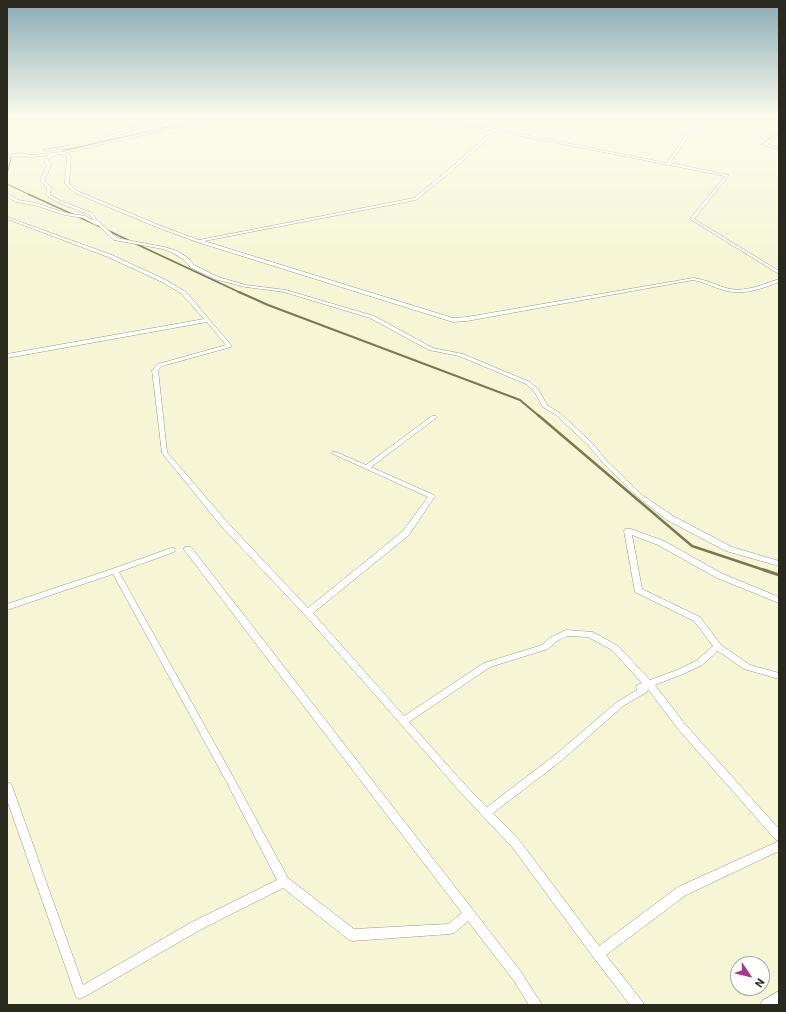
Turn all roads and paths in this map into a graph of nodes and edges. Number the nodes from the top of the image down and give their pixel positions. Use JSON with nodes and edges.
{"nodes":[{"id":1,"x":48,"y":163,"type":"edge"},
{"id":2,"x":68,"y":163,"type":"edge"},
{"id":3,"x":459,"y":163,"type":"edge"},
{"id":4,"x":664,"y":163,"type":"edge"},
{"id":5,"x":668,"y":164,"type":"joint"},
{"id":6,"x":7,"y":194,"type":"edge"},
{"id":7,"x":7,"y":218,"type":"edge"},
{"id":8,"x":101,"y":226,"type":"junction"},
{"id":9,"x":199,"y":241,"type":"junction"},
{"id":10,"x":779,"y":273,"type":"edge"},
{"id":11,"x":779,"y":280,"type":"edge"},
{"id":12,"x":208,"y":320,"type":"junction"},
{"id":13,"x":7,"y":356,"type":"edge"},
{"id":14,"x":434,"y":417,"type":"dead end"},
{"id":15,"x":334,"y":453,"type":"dead end"},
{"id":16,"x":367,"y":468,"type":"junction"},
{"id":17,"x":188,"y":549,"type":"dead end"},
{"id":18,"x":170,"y":550,"type":"dead end"},
{"id":19,"x":779,"y":564,"type":"edge"},
{"id":20,"x":115,"y":571,"type":"junction"},
{"id":21,"x":779,"y":600,"type":"edge"},
{"id":22,"x":7,"y":607,"type":"edge"},
{"id":23,"x":308,"y":613,"type":"junction"},
{"id":24,"x":718,"y":647,"type":"junction"},
{"id":25,"x":779,"y":676,"type":"edge"},
{"id":26,"x":649,"y":684,"type":"junction"},
{"id":27,"x":403,"y":721,"type":"junction"},
{"id":28,"x":7,"y":786,"type":"edge"},
{"id":29,"x":486,"y":813,"type":"junction"},
{"id":30,"x":779,"y":836,"type":"edge"},
{"id":31,"x":779,"y":846,"type":"edge"},
{"id":32,"x":284,"y":882,"type":"junction"},
{"id":33,"x":469,"y":914,"type":"junction"},
{"id":34,"x":598,"y":954,"type":"junction"},
{"id":35,"x":779,"y":997,"type":"edge"},
{"id":36,"x":536,"y":1005,"type":"edge"},
{"id":37,"x":638,"y":1005,"type":"edge"},
{"id":38,"x":766,"y":1005,"type":"edge"}],
"edges":[{"from":1,"to":8,"type":"street"},
{"from":2,"to":9,"type":"street"},
{"from":3,"to":9,"type":"street"},
{"from":4,"to":5,"type":"street"},
{"from":5,"to":10,"type":"street"},
{"from":6,"to":8,"type":"street"},
{"from":7,"to":12,"type":"street"},
{"from":8,"to":19,"type":"street"},
{"from":9,"to":11,"type":"street"},
{"from":12,"to":13,"type":"street"},
{"from":12,"to":23,"type":"street"},
{"from":14,"to":16,"type":"street"},
{"from":15,"to":16,"type":"street"},
{"from":16,"to":23,"type":"street"},
{"from":17,"to":33,"type":"street"},
{"from":18,"to":20,"type":"street"},
{"from":20,"to":22,"type":"street"},
{"from":20,"to":32,"type":"street"},
{"from":21,"to":24,"type":"street"},
{"from":23,"to":27,"type":"street"},
{"from":24,"to":25,"type":"street"},
{"from":24,"to":26,"type":"street"},
{"from":26,"to":27,"type":"street"},
{"from":26,"to":29,"type":"street"},
{"from":26,"to":30,"type":"street"},
{"from":27,"to":29,"type":"street"},
{"from":28,"to":32,"type":"street"},
{"from":29,"to":34,"type":"street"},
{"from":31,"to":34,"type":"street"},
{"from":32,"to":33,"type":"street"},
{"from":33,"to":36,"type":"street"},
{"from":34,"to":37,"type":"street"},
{"from":35,"to":38,"type":"street"}]}
